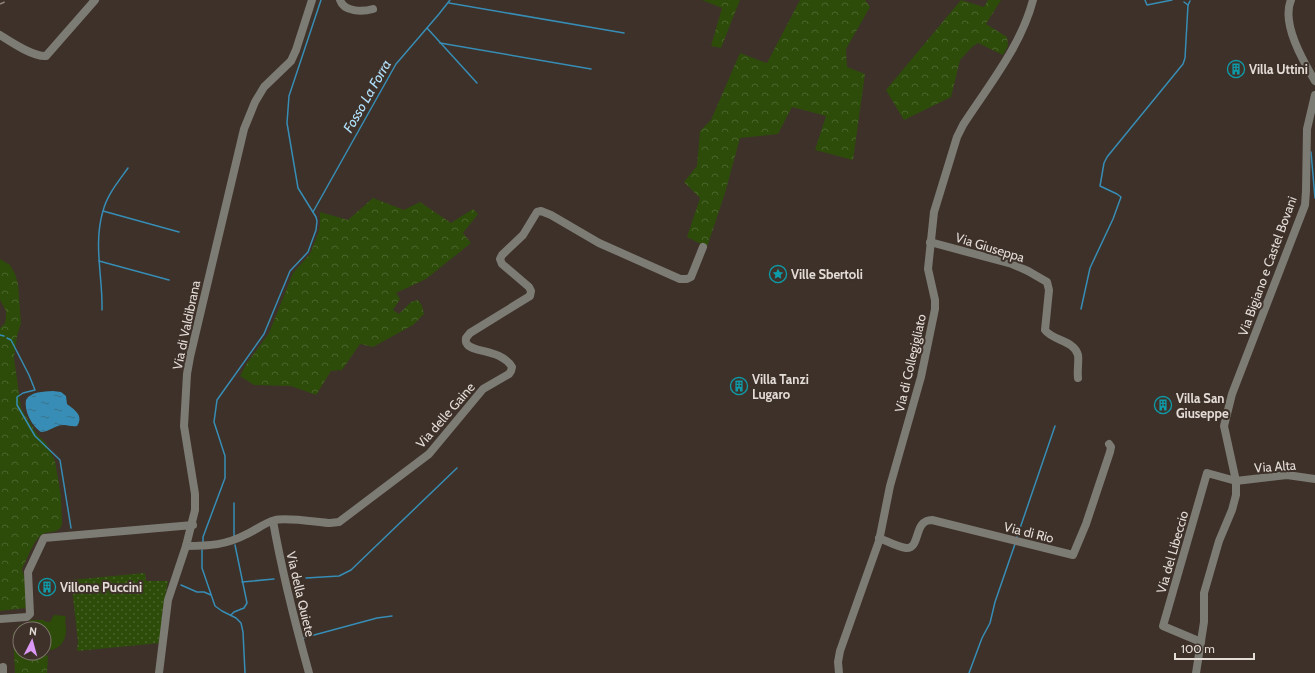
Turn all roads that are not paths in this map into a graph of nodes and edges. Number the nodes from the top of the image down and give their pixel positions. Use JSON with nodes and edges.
{"nodes":[{"id":1,"x":95,"y":0,"type":"edge"},
{"id":2,"x":312,"y":0,"type":"edge"},
{"id":3,"x":340,"y":0,"type":"edge"},
{"id":4,"x":1033,"y":0,"type":"edge"},
{"id":5,"x":1290,"y":0,"type":"edge"},
{"id":6,"x":373,"y":9,"type":"dead end"},
{"id":7,"x":0,"y":35,"type":"edge"},
{"id":8,"x":1315,"y":81,"type":"edge"},
{"id":9,"x":1315,"y":94,"type":"edge"},
{"id":10,"x":930,"y":242,"type":"junction"},
{"id":11,"x":703,"y":247,"type":"dead end"},
{"id":12,"x":1078,"y":378,"type":"dead end"},
{"id":13,"x":1109,"y":444,"type":"dead end"},
{"id":14,"x":1315,"y":478,"type":"edge"},
{"id":15,"x":1236,"y":481,"type":"junction"},
{"id":16,"x":273,"y":521,"type":"junction"},
{"id":17,"x":193,"y":525,"type":"junction"},
{"id":18,"x":879,"y":538,"type":"junction"},
{"id":19,"x":186,"y":546,"type":"junction"},
{"id":20,"x":0,"y":619,"type":"edge"},
{"id":21,"x":1202,"y":642,"type":"junction"},
{"id":22,"x":159,"y":673,"type":"edge"},
{"id":23,"x":309,"y":673,"type":"edge"},
{"id":24,"x":839,"y":673,"type":"edge"},
{"id":25,"x":1196,"y":673,"type":"edge"}],
"edges":[{"from":1,"to":7,"type":"street"},
{"from":2,"to":17,"type":"street","name":"Via di Valdibrana"},
{"from":3,"to":6,"type":"street"},
{"from":4,"to":10,"type":"street","name":"Via di Collegigliato"},
{"from":5,"to":8,"type":"street"},
{"from":9,"to":15,"type":"street","name":"Via Bigiano e Castel Bovani"},
{"from":10,"to":12,"type":"street","name":"Via Giuseppa"},
{"from":10,"to":18,"type":"street","name":"Via di Collegigliato"},
{"from":11,"to":16,"type":"street","name":"Via delle Gaine"},
{"from":13,"to":18,"type":"street","name":"Via di Rio"},
{"from":14,"to":15,"type":"street","name":"Via Alta"},
{"from":15,"to":21,"type":"street","name":"Via Bigiano e Castel Bovani"},
{"from":15,"to":21,"type":"street","name":"Via del Libeccio"},
{"from":16,"to":19,"type":"street","name":"Via delle Gaine"},
{"from":16,"to":23,"type":"street","name":"Via della Quiete"},
{"from":17,"to":19,"type":"street","name":"Via di Valdibrana"},
{"from":17,"to":20,"type":"street"},
{"from":18,"to":24,"type":"street","name":"Via di Collegigliato"},
{"from":19,"to":22,"type":"street","name":"Via di Valdibrana"},
{"from":21,"to":25,"type":"street","name":"Via Bigiano e Castel Bovani"}]}
